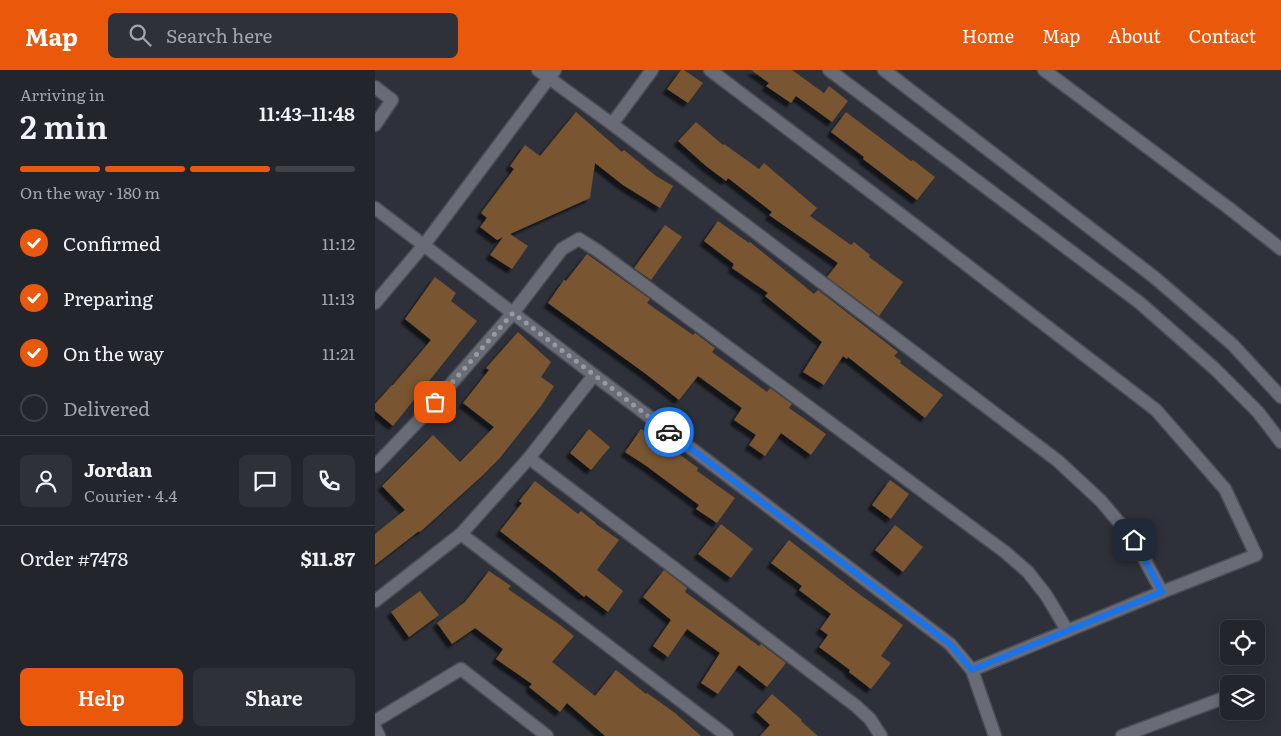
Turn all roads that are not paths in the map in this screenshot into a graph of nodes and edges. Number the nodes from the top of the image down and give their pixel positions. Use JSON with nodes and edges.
{"nodes":[{"id":1,"x":538,"y":70,"type":"edge"},
{"id":2,"x":652,"y":70,"type":"edge"},
{"id":3,"x":710,"y":70,"type":"edge"},
{"id":4,"x":829,"y":70,"type":"edge"},
{"id":5,"x":884,"y":70,"type":"edge"},
{"id":6,"x":1044,"y":70,"type":"edge"},
{"id":7,"x":552,"y":74,"type":"edge"},
{"id":8,"x":375,"y":87,"type":"edge"},
{"id":9,"x":612,"y":124,"type":"junction"},
{"id":10,"x":375,"y":126,"type":"edge"},
{"id":11,"x":375,"y":208,"type":"edge"},
{"id":12,"x":423,"y":245,"type":"junction"},
{"id":13,"x":1281,"y":249,"type":"edge"},
{"id":14,"x":375,"y":303,"type":"edge"},
{"id":15,"x":513,"y":313,"type":"junction"},
{"id":16,"x":594,"y":375,"type":"junction"},
{"id":17,"x":1281,"y":397,"type":"edge"},
{"id":18,"x":1281,"y":442,"type":"edge"},
{"id":19,"x":529,"y":458,"type":"junction"},
{"id":20,"x":375,"y":466,"type":"edge"},
{"id":21,"x":461,"y":534,"type":"junction"},
{"id":22,"x":1162,"y":592,"type":"junction"},
{"id":23,"x":375,"y":601,"type":"edge"},
{"id":24,"x":1067,"y":630,"type":"junction"},
{"id":25,"x":972,"y":670,"type":"junction"},
{"id":26,"x":1220,"y":699,"type":"edge"},
{"id":27,"x":375,"y":721,"type":"edge"},
{"id":28,"x":375,"y":728,"type":"edge"},
{"id":29,"x":379,"y":736,"type":"edge"},
{"id":30,"x":547,"y":736,"type":"edge"},
{"id":31,"x":727,"y":736,"type":"edge"},
{"id":32,"x":881,"y":736,"type":"edge"},
{"id":33,"x":995,"y":736,"type":"edge"},
{"id":34,"x":1122,"y":736,"type":"edge"}],
"edges":[{"from":1,"to":7,"type":"street"},
{"from":2,"to":9,"type":"street"},
{"from":3,"to":22,"type":"street"},
{"from":4,"to":18,"type":"street"},
{"from":5,"to":17,"type":"street"},
{"from":6,"to":13,"type":"street"},
{"from":7,"to":9,"type":"street"},
{"from":7,"to":12,"type":"street"},
{"from":8,"to":10,"type":"street"},
{"from":9,"to":22,"type":"street"},
{"from":11,"to":12,"type":"street"},
{"from":12,"to":14,"type":"street"},
{"from":12,"to":15,"type":"street"},
{"from":15,"to":16,"type":"street"},
{"from":15,"to":20,"type":"street"},
{"from":15,"to":24,"type":"street"},
{"from":16,"to":19,"type":"street"},
{"from":16,"to":25,"type":"street"},
{"from":19,"to":21,"type":"street"},
{"from":19,"to":32,"type":"street"},
{"from":21,"to":23,"type":"street"},
{"from":21,"to":31,"type":"street"},
{"from":22,"to":24,"type":"street"},
{"from":24,"to":25,"type":"street"},
{"from":25,"to":33,"type":"street"},
{"from":26,"to":34,"type":"street"},
{"from":27,"to":30,"type":"street"},
{"from":28,"to":29,"type":"street"}]}
